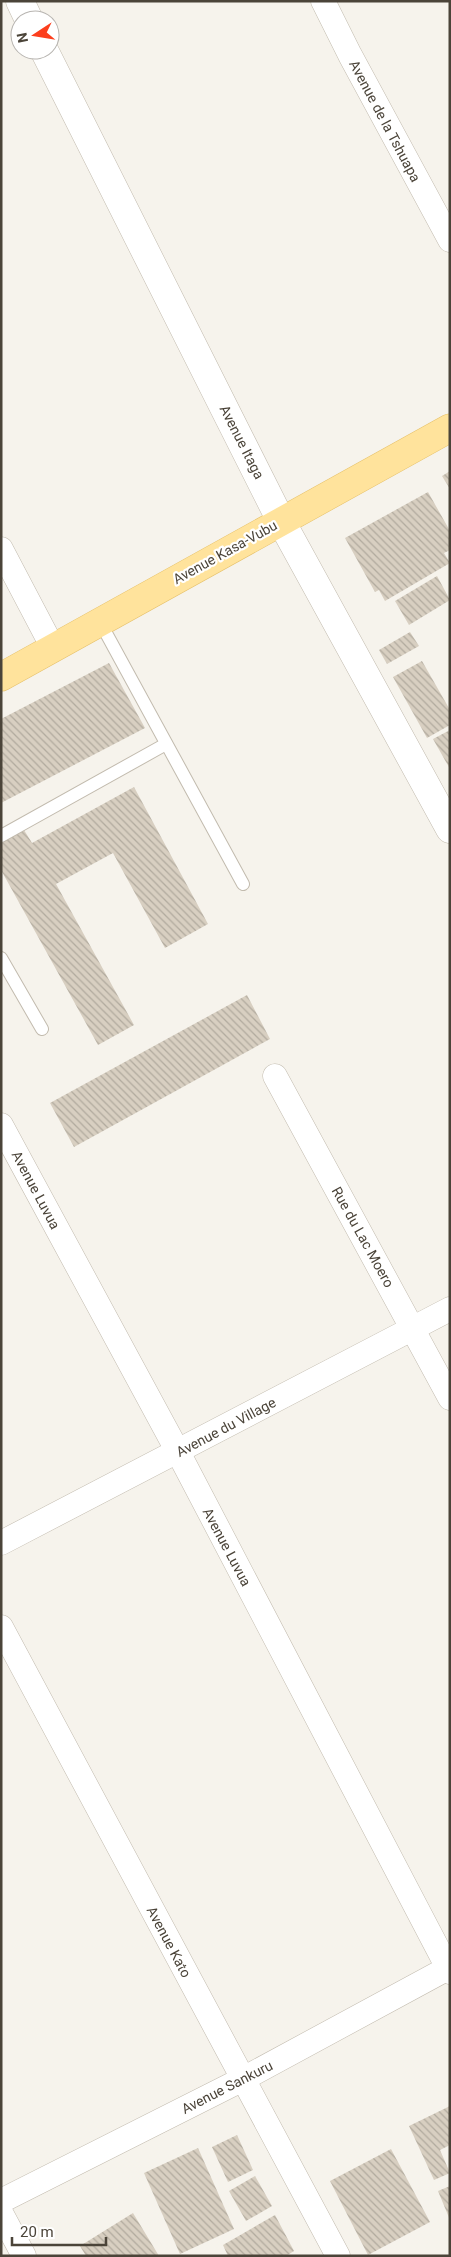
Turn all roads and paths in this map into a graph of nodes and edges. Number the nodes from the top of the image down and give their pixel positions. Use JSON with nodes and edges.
{"nodes":[{"id":1,"x":323,"y":1,"type":"edge"},
{"id":2,"x":49,"y":60,"type":"edge"},
{"id":3,"x":450,"y":240,"type":"edge"},
{"id":4,"x":450,"y":428,"type":"edge"},
{"id":5,"x":281,"y":520,"type":"junction"},
{"id":6,"x":1,"y":549,"type":"edge"},
{"id":7,"x":100,"y":622,"type":"junction"},
{"id":8,"x":52,"y":648,"type":"junction"},
{"id":9,"x":1,"y":677,"type":"edge"},
{"id":10,"x":166,"y":744,"type":"junction"},
{"id":11,"x":450,"y":830,"type":"edge"},
{"id":12,"x":1,"y":836,"type":"edge"},
{"id":13,"x":243,"y":884,"type":"dead end"},
{"id":14,"x":1,"y":958,"type":"edge"},
{"id":15,"x":42,"y":1029,"type":"dead end"},
{"id":16,"x":275,"y":1076,"type":"dead end"},
{"id":17,"x":1,"y":1124,"type":"edge"},
{"id":18,"x":450,"y":1309,"type":"edge"},
{"id":19,"x":413,"y":1328,"type":"junction"},
{"id":20,"x":450,"y":1398,"type":"edge"},
{"id":21,"x":178,"y":1452,"type":"junction"},
{"id":22,"x":1,"y":1543,"type":"edge"},
{"id":23,"x":1,"y":1627,"type":"edge"},
{"id":24,"x":449,"y":1969,"type":"edge"},
{"id":25,"x":243,"y":2080,"type":"junction"},
{"id":26,"x":1,"y":2201,"type":"edge"},
{"id":27,"x":1,"y":2213,"type":"edge"},
{"id":28,"x":24,"y":2256,"type":"edge"},
{"id":29,"x":338,"y":2256,"type":"edge"}],
"edges":[{"from":1,"to":3,"type":"street","name":"Avenue de la Tshuapa"},
{"from":2,"to":5,"type":"street","name":"Avenue Itaga"},
{"from":4,"to":5,"type":"main road","name":"Avenue Kasa-Vubu"},
{"from":5,"to":7,"type":"main road","name":"Avenue Kasa-Vubu"},
{"from":5,"to":11,"type":"street","name":"Avenue Itaga"},
{"from":6,"to":8,"type":"street"},
{"from":7,"to":8,"type":"main road","name":"Avenue Kasa-Vubu"},
{"from":7,"to":10,"type":"lane"},
{"from":8,"to":9,"type":"main road","name":"Avenue Kasa-Vubu"},
{"from":10,"to":12,"type":"lane"},
{"from":10,"to":13,"type":"lane"},
{"from":14,"to":15,"type":"lane"},
{"from":16,"to":19,"type":"street","name":"Rue du Lac Moero"},
{"from":17,"to":21,"type":"street","name":"Avenue Luvua"},
{"from":18,"to":19,"type":"street","name":"Avenue du Village"},
{"from":19,"to":20,"type":"street","name":"Rue du Lac Moero"},
{"from":19,"to":21,"type":"street","name":"Avenue du Village"},
{"from":21,"to":22,"type":"street","name":"Avenue du Village"},
{"from":21,"to":24,"type":"street","name":"Avenue Luvua"},
{"from":23,"to":25,"type":"street","name":"Avenue Kato"},
{"from":24,"to":25,"type":"street","name":"Avenue Sankuru"},
{"from":25,"to":26,"type":"street","name":"Avenue Sankuru"},
{"from":25,"to":29,"type":"street","name":"Avenue Kato"},
{"from":27,"to":28,"type":"street"}]}
